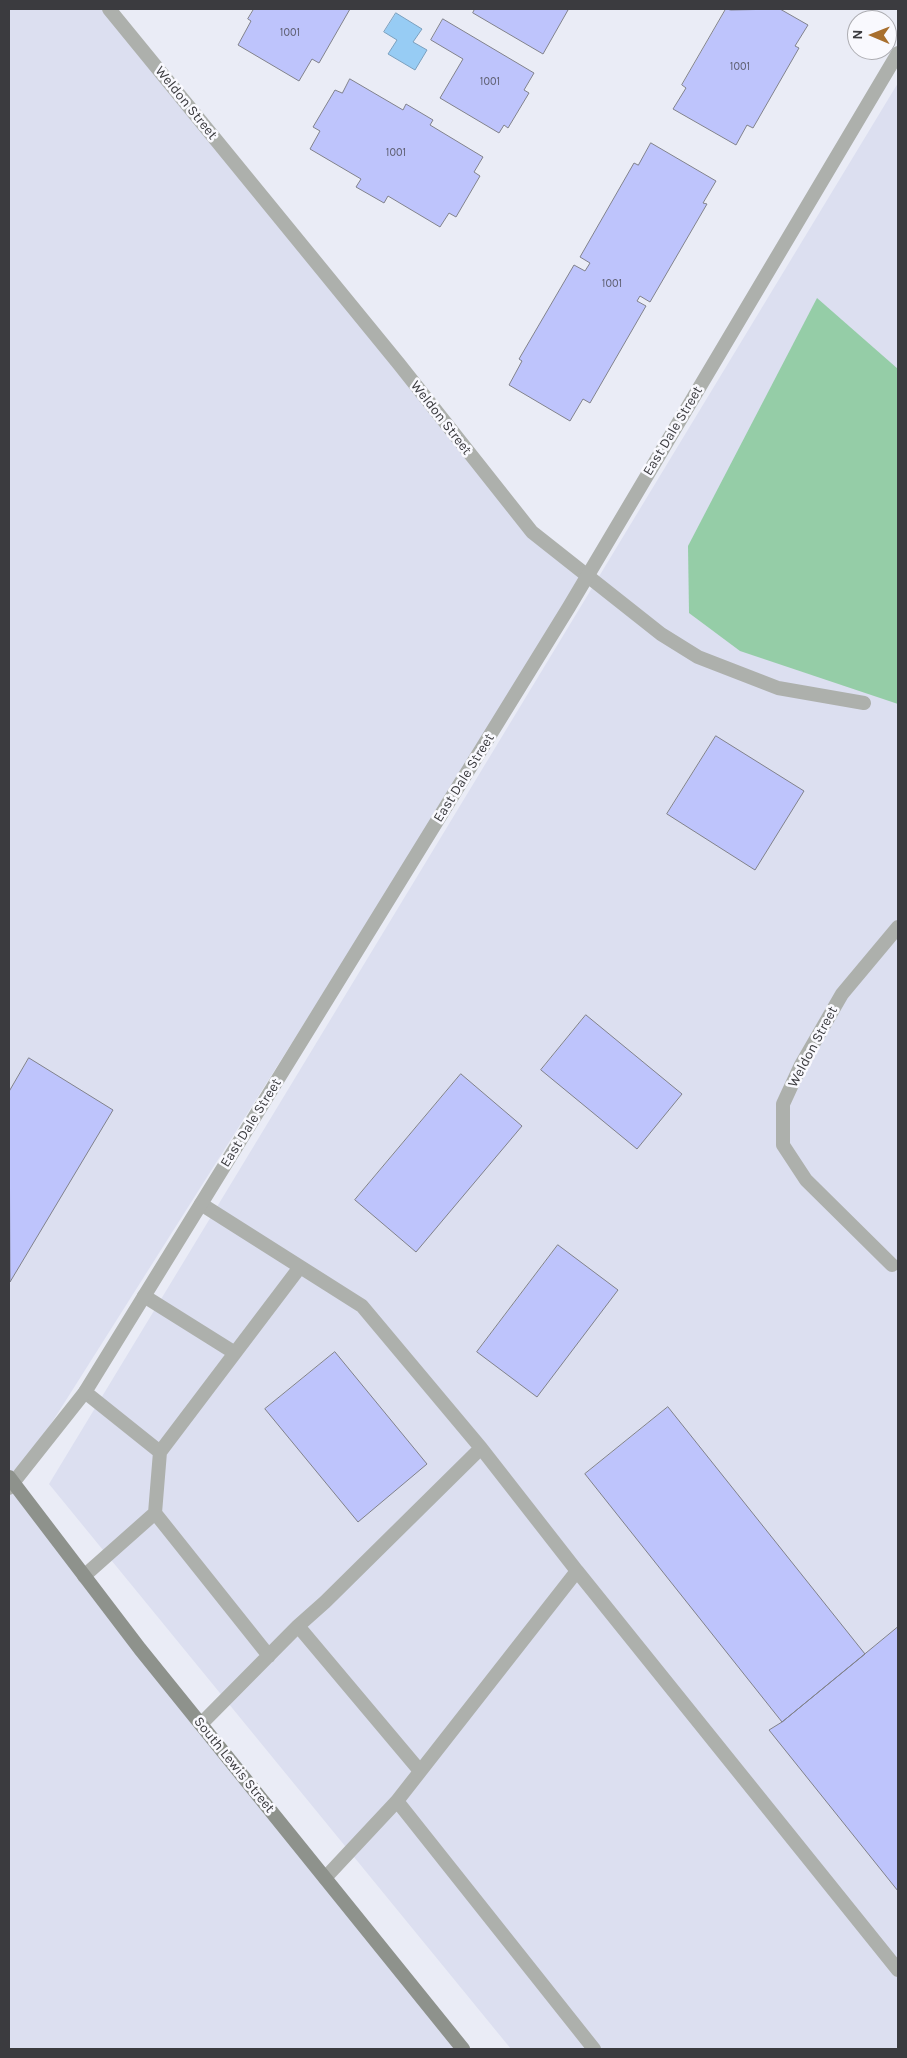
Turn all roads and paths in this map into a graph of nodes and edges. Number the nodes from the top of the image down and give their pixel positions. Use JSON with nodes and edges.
{"nodes":[{"id":1,"x":109,"y":9,"type":"edge"},
{"id":2,"x":898,"y":53,"type":"edge"},
{"id":3,"x":587,"y":576,"type":"junction"},
{"id":4,"x":864,"y":703,"type":"dead end"},
{"id":5,"x":898,"y":927,"type":"edge"},
{"id":6,"x":201,"y":1204,"type":"junction"},
{"id":7,"x":892,"y":1265,"type":"dead end"},
{"id":8,"x":300,"y":1266,"type":"junction"},
{"id":9,"x":144,"y":1296,"type":"junction"},
{"id":10,"x":235,"y":1353,"type":"junction"},
{"id":11,"x":85,"y":1392,"type":"junction"},
{"id":12,"x":481,"y":1448,"type":"junction"},
{"id":13,"x":160,"y":1452,"type":"junction"},
{"id":14,"x":10,"y":1483,"type":"edge"},
{"id":15,"x":155,"y":1513,"type":"junction"},
{"id":16,"x":577,"y":1571,"type":"junction"},
{"id":17,"x":84,"y":1576,"type":"junction"},
{"id":18,"x":298,"y":1626,"type":"junction"},
{"id":19,"x":269,"y":1656,"type":"junction"},
{"id":20,"x":201,"y":1724,"type":"junction"},
{"id":21,"x":420,"y":1771,"type":"junction"},
{"id":22,"x":397,"y":1801,"type":"junction"},
{"id":23,"x":325,"y":1878,"type":"junction"},
{"id":24,"x":898,"y":1970,"type":"edge"},
{"id":25,"x":463,"y":2049,"type":"edge"},
{"id":26,"x":594,"y":2049,"type":"edge"}],
"edges":[{"from":1,"to":3,"type":"street","name":"Weldon Street"},
{"from":2,"to":3,"type":"street","name":"East Dale Street"},
{"from":3,"to":4,"type":"street","name":"Weldon Street"},
{"from":3,"to":6,"type":"street","name":"East Dale Street"},
{"from":5,"to":7,"type":"street","name":"Weldon Street"},
{"from":6,"to":8,"type":"street"},
{"from":6,"to":9,"type":"street","name":"East Dale Street"},
{"from":8,"to":10,"type":"street"},
{"from":8,"to":12,"type":"street"},
{"from":9,"to":10,"type":"street"},
{"from":9,"to":11,"type":"street","name":"East Dale Street"},
{"from":10,"to":13,"type":"street"},
{"from":11,"to":13,"type":"street"},
{"from":11,"to":14,"type":"street","name":"East Dale Street"},
{"from":12,"to":16,"type":"street"},
{"from":12,"to":18,"type":"street"},
{"from":13,"to":15,"type":"street"},
{"from":14,"to":17,"type":"main road","name":"South Lewis Street"},
{"from":15,"to":17,"type":"street"},
{"from":15,"to":19,"type":"street"},
{"from":16,"to":21,"type":"street"},
{"from":16,"to":24,"type":"street"},
{"from":17,"to":20,"type":"main road","name":"South Lewis Street"},
{"from":18,"to":19,"type":"street"},
{"from":18,"to":21,"type":"street"},
{"from":19,"to":20,"type":"street"},
{"from":20,"to":23,"type":"main road","name":"South Lewis Street"},
{"from":21,"to":22,"type":"street"},
{"from":22,"to":23,"type":"street"},
{"from":22,"to":26,"type":"street"},
{"from":23,"to":25,"type":"main road","name":"South Lewis Street"}]}
